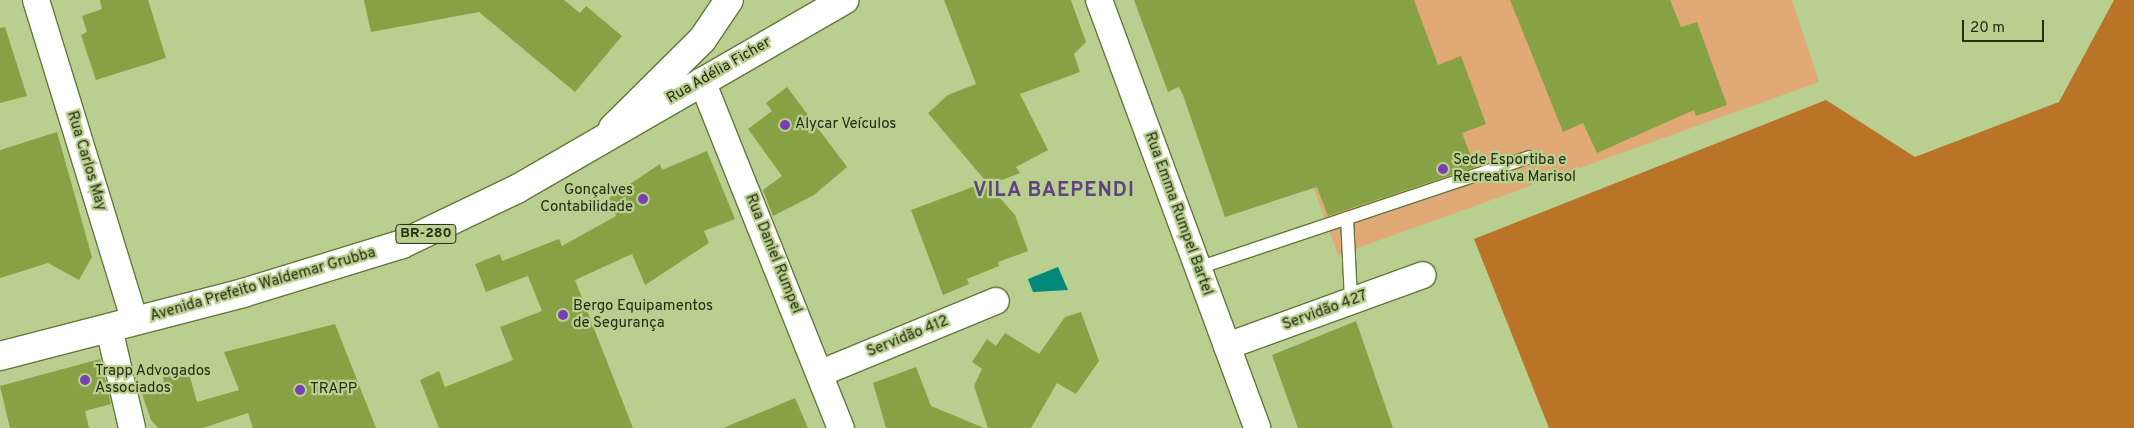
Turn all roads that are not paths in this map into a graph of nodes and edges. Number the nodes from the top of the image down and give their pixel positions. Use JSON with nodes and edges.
{"nodes":[{"id":1,"x":36,"y":0,"type":"edge"},
{"id":2,"x":729,"y":0,"type":"edge"},
{"id":3,"x":844,"y":0,"type":"edge"},
{"id":4,"x":1099,"y":0,"type":"edge"},
{"id":5,"x":702,"y":81,"type":"junction"},
{"id":6,"x":595,"y":144,"type":"junction"},
{"id":7,"x":1530,"y":157,"type":"dead end"},
{"id":8,"x":1347,"y":218,"type":"junction"},
{"id":9,"x":1198,"y":268,"type":"junction"},
{"id":10,"x":1424,"y":276,"type":"dead end"},
{"id":11,"x":996,"y":301,"type":"dead end"},
{"id":12,"x":1351,"y":301,"type":"junction"},
{"id":13,"x":135,"y":321,"type":"junction"},
{"id":14,"x":109,"y":328,"type":"junction"},
{"id":15,"x":1227,"y":346,"type":"junction"},
{"id":16,"x":0,"y":356,"type":"edge"},
{"id":17,"x":821,"y":373,"type":"junction"},
{"id":18,"x":132,"y":428,"type":"edge"},
{"id":19,"x":842,"y":428,"type":"edge"},
{"id":20,"x":1257,"y":428,"type":"edge"}],
"edges":[{"from":1,"to":13,"type":"street","name":"Rua Carlos May"},
{"from":2,"to":6,"type":"main road"},
{"from":3,"to":5,"type":"main road","name":"Rua Adélia Ficher"},
{"from":4,"to":9,"type":"street","name":"Rua Emma Rumpel Bartel"},
{"from":5,"to":6,"type":"main road","name":"Rua Adélia Ficher"},
{"from":5,"to":17,"type":"street","name":"Rua Daniel Rumpel"},
{"from":6,"to":13,"type":"main road","name":"Avenida Prefeito Waldemar Grubba","number":"BR-280"},
{"from":7,"to":8,"type":"lane"},
{"from":8,"to":9,"type":"lane"},
{"from":8,"to":12,"type":"lane"},
{"from":9,"to":15,"type":"street","name":"Rua Emma Rumpel Bartel"},
{"from":10,"to":12,"type":"street","name":"Servidão 427"},
{"from":11,"to":17,"type":"street","name":"Servidão 412"},
{"from":12,"to":15,"type":"street","name":"Servidão 427"},
{"from":13,"to":14,"type":"main road","name":"Avenida Prefeito Waldemar Grubba","number":"BR-280"},
{"from":14,"to":16,"type":"main road","name":"Avenida Prefeito Waldemar Grubba","number":"BR-280"},
{"from":14,"to":18,"type":"street"},
{"from":15,"to":20,"type":"street","name":"Rua Emma Rumpel Bartel"},
{"from":17,"to":19,"type":"street","name":"Rua Daniel Rumpel"}]}
